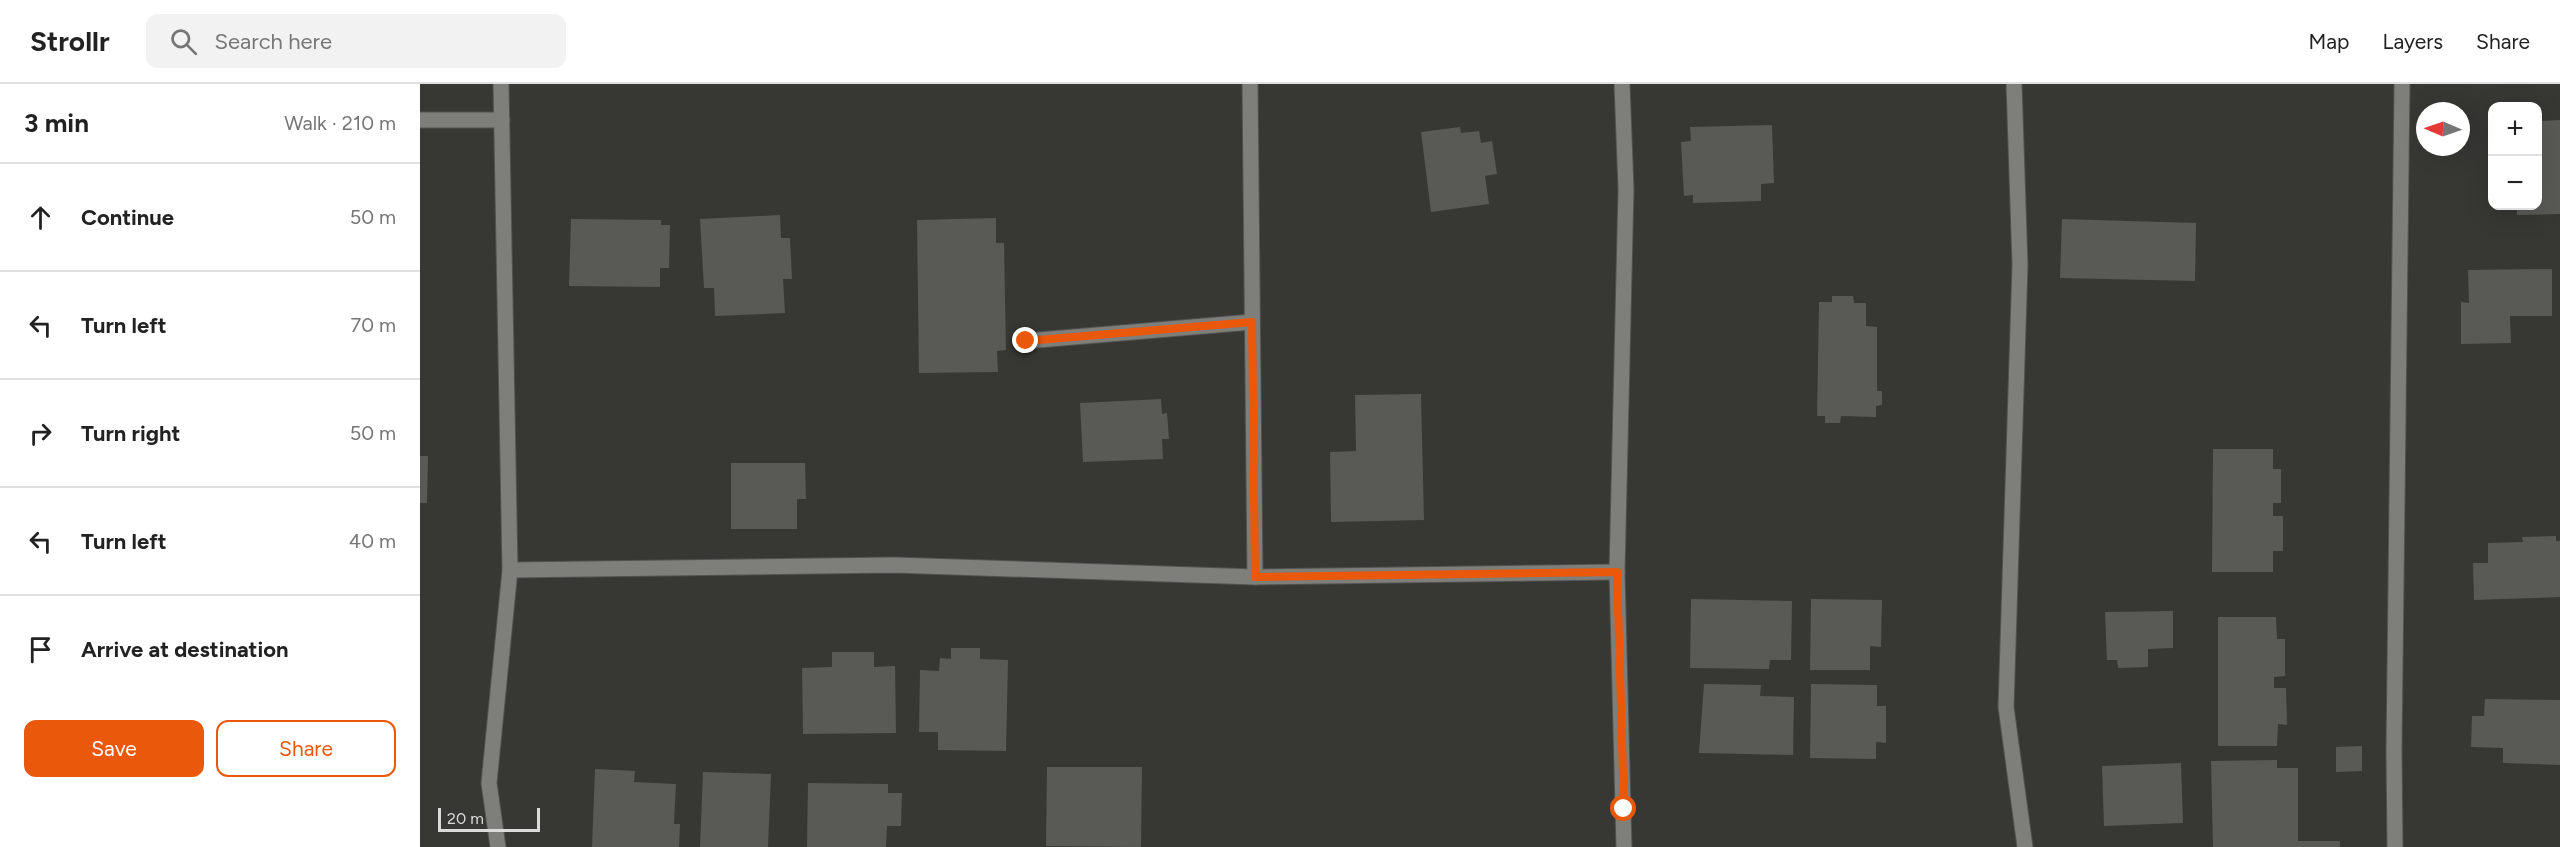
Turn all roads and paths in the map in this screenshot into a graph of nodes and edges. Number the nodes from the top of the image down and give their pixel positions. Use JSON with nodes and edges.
{"nodes":[{"id":1,"x":501,"y":84,"type":"edge"},
{"id":2,"x":1250,"y":84,"type":"edge"},
{"id":3,"x":1622,"y":84,"type":"edge"},
{"id":4,"x":2014,"y":84,"type":"edge"},
{"id":5,"x":2402,"y":84,"type":"edge"},
{"id":6,"x":420,"y":120,"type":"edge"},
{"id":7,"x":502,"y":120,"type":"junction"},
{"id":8,"x":1252,"y":322,"type":"junction"},
{"id":9,"x":1026,"y":341,"type":"dead end"},
{"id":10,"x":510,"y":570,"type":"junction"},
{"id":11,"x":1617,"y":572,"type":"junction"},
{"id":12,"x":1255,"y":577,"type":"junction"},
{"id":13,"x":498,"y":847,"type":"edge"},
{"id":14,"x":1624,"y":847,"type":"edge"},
{"id":15,"x":2025,"y":847,"type":"edge"},
{"id":16,"x":2396,"y":847,"type":"edge"}],
"edges":[{"from":1,"to":7,"type":"street"},
{"from":2,"to":8,"type":"street"},
{"from":3,"to":11,"type":"street"},
{"from":4,"to":15,"type":"street"},
{"from":5,"to":16,"type":"street"},
{"from":6,"to":7,"type":"street"},
{"from":7,"to":10,"type":"street"},
{"from":8,"to":9,"type":"street"},
{"from":8,"to":12,"type":"street"},
{"from":10,"to":12,"type":"street"},
{"from":10,"to":13,"type":"street"},
{"from":11,"to":12,"type":"street"},
{"from":11,"to":14,"type":"street"}]}
